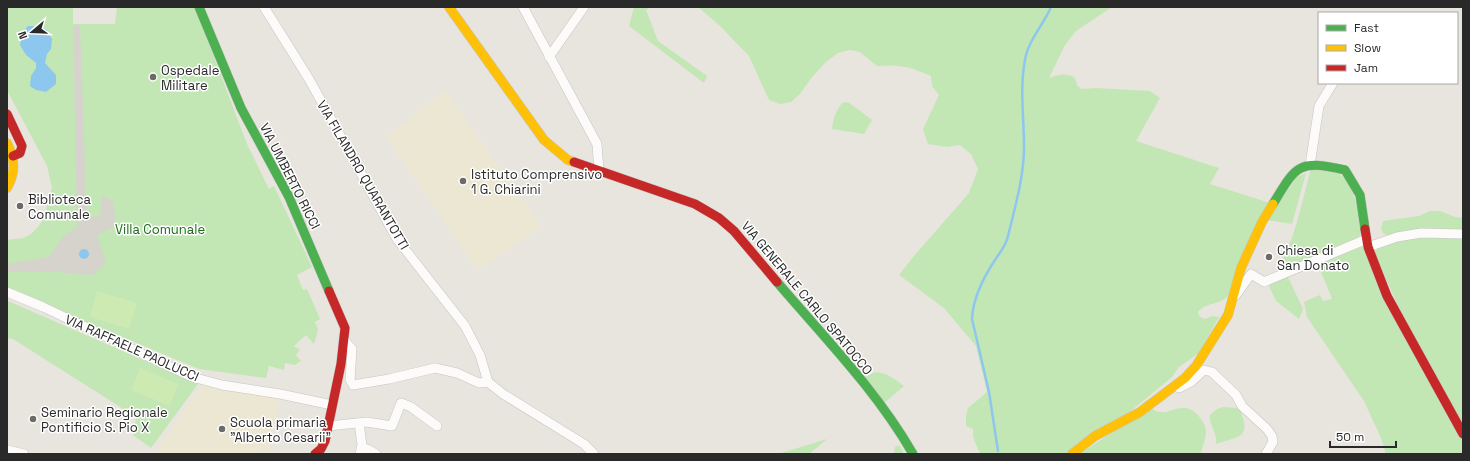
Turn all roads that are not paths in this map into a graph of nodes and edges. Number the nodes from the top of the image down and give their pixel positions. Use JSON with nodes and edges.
{"nodes":[{"id":1,"x":199,"y":7,"type":"edge"},
{"id":2,"x":264,"y":7,"type":"edge"},
{"id":3,"x":449,"y":7,"type":"edge"},
{"id":4,"x":524,"y":7,"type":"edge"},
{"id":5,"x":584,"y":7,"type":"edge"},
{"id":6,"x":549,"y":57,"type":"junction"},
{"id":7,"x":1332,"y":84,"type":"edge"},
{"id":8,"x":7,"y":114,"type":"edge"},
{"id":9,"x":7,"y":142,"type":"edge"},
{"id":10,"x":13,"y":156,"type":"junction"},
{"id":11,"x":1310,"y":165,"type":"junction"},
{"id":12,"x":599,"y":171,"type":"junction"},
{"id":13,"x":7,"y":188,"type":"edge"},
{"id":14,"x":1463,"y":234,"type":"edge"},
{"id":15,"x":1368,"y":243,"type":"junction"},
{"id":16,"x":7,"y":292,"type":"edge"},
{"id":17,"x":1233,"y":298,"type":"junction"},
{"id":18,"x":344,"y":340,"type":"junction"},
{"id":19,"x":488,"y":382,"type":"junction"},
{"id":20,"x":1163,"y":395,"type":"junction"},
{"id":21,"x":332,"y":406,"type":"junction"},
{"id":22,"x":359,"y":423,"type":"junction"},
{"id":23,"x":328,"y":426,"type":"junction"},
{"id":24,"x":436,"y":426,"type":"dead end"},
{"id":25,"x":1463,"y":434,"type":"edge"},
{"id":26,"x":7,"y":450,"type":"edge"},
{"id":27,"x":361,"y":451,"type":"edge"},
{"id":28,"x":24,"y":454,"type":"edge"},
{"id":29,"x":316,"y":454,"type":"edge"},
{"id":30,"x":376,"y":454,"type":"edge"},
{"id":31,"x":594,"y":454,"type":"edge"},
{"id":32,"x":913,"y":454,"type":"edge"},
{"id":33,"x":1072,"y":454,"type":"edge"},
{"id":34,"x":1266,"y":454,"type":"edge"}],
"edges":[{"from":1,"to":18,"type":"street","name":"VIA UMBERTO RICCI"},
{"from":2,"to":19,"type":"street","name":"VIA FILANDRO QUARANTOTTI"},
{"from":3,"to":12,"type":"street","name":"VIA GENERALE CARLO SPATOCCO"},
{"from":4,"to":6,"type":"street"},
{"from":5,"to":6,"type":"street"},
{"from":6,"to":12,"type":"street"},
{"from":7,"to":11,"type":"street"},
{"from":8,"to":10,"type":"street"},
{"from":9,"to":10,"type":"street"},
{"from":10,"to":13,"type":"street"},
{"from":11,"to":15,"type":"street"},
{"from":11,"to":17,"type":"street"},
{"from":12,"to":32,"type":"street","name":"VIA GENERALE CARLO SPATOCCO"},
{"from":14,"to":15,"type":"street"},
{"from":15,"to":17,"type":"street"},
{"from":15,"to":25,"type":"street"},
{"from":16,"to":21,"type":"street","name":"VIA RAFFAELE PAOLUCCI"},
{"from":17,"to":20,"type":"street"},
{"from":18,"to":19,"type":"street"},
{"from":18,"to":21,"type":"street","name":"VIA UMBERTO RICCI"},
{"from":19,"to":31,"type":"street"},
{"from":20,"to":33,"type":"street"},
{"from":20,"to":34,"type":"street"},
{"from":21,"to":23,"type":"street","name":"VIA UMBERTO RICCI"},
{"from":22,"to":23,"type":"street"},
{"from":22,"to":24,"type":"street"},
{"from":22,"to":27,"type":"street"},
{"from":23,"to":29,"type":"street","name":"VIA UMBERTO RICCI"},
{"from":26,"to":28,"type":"street"},
{"from":27,"to":30,"type":"street"}]}
